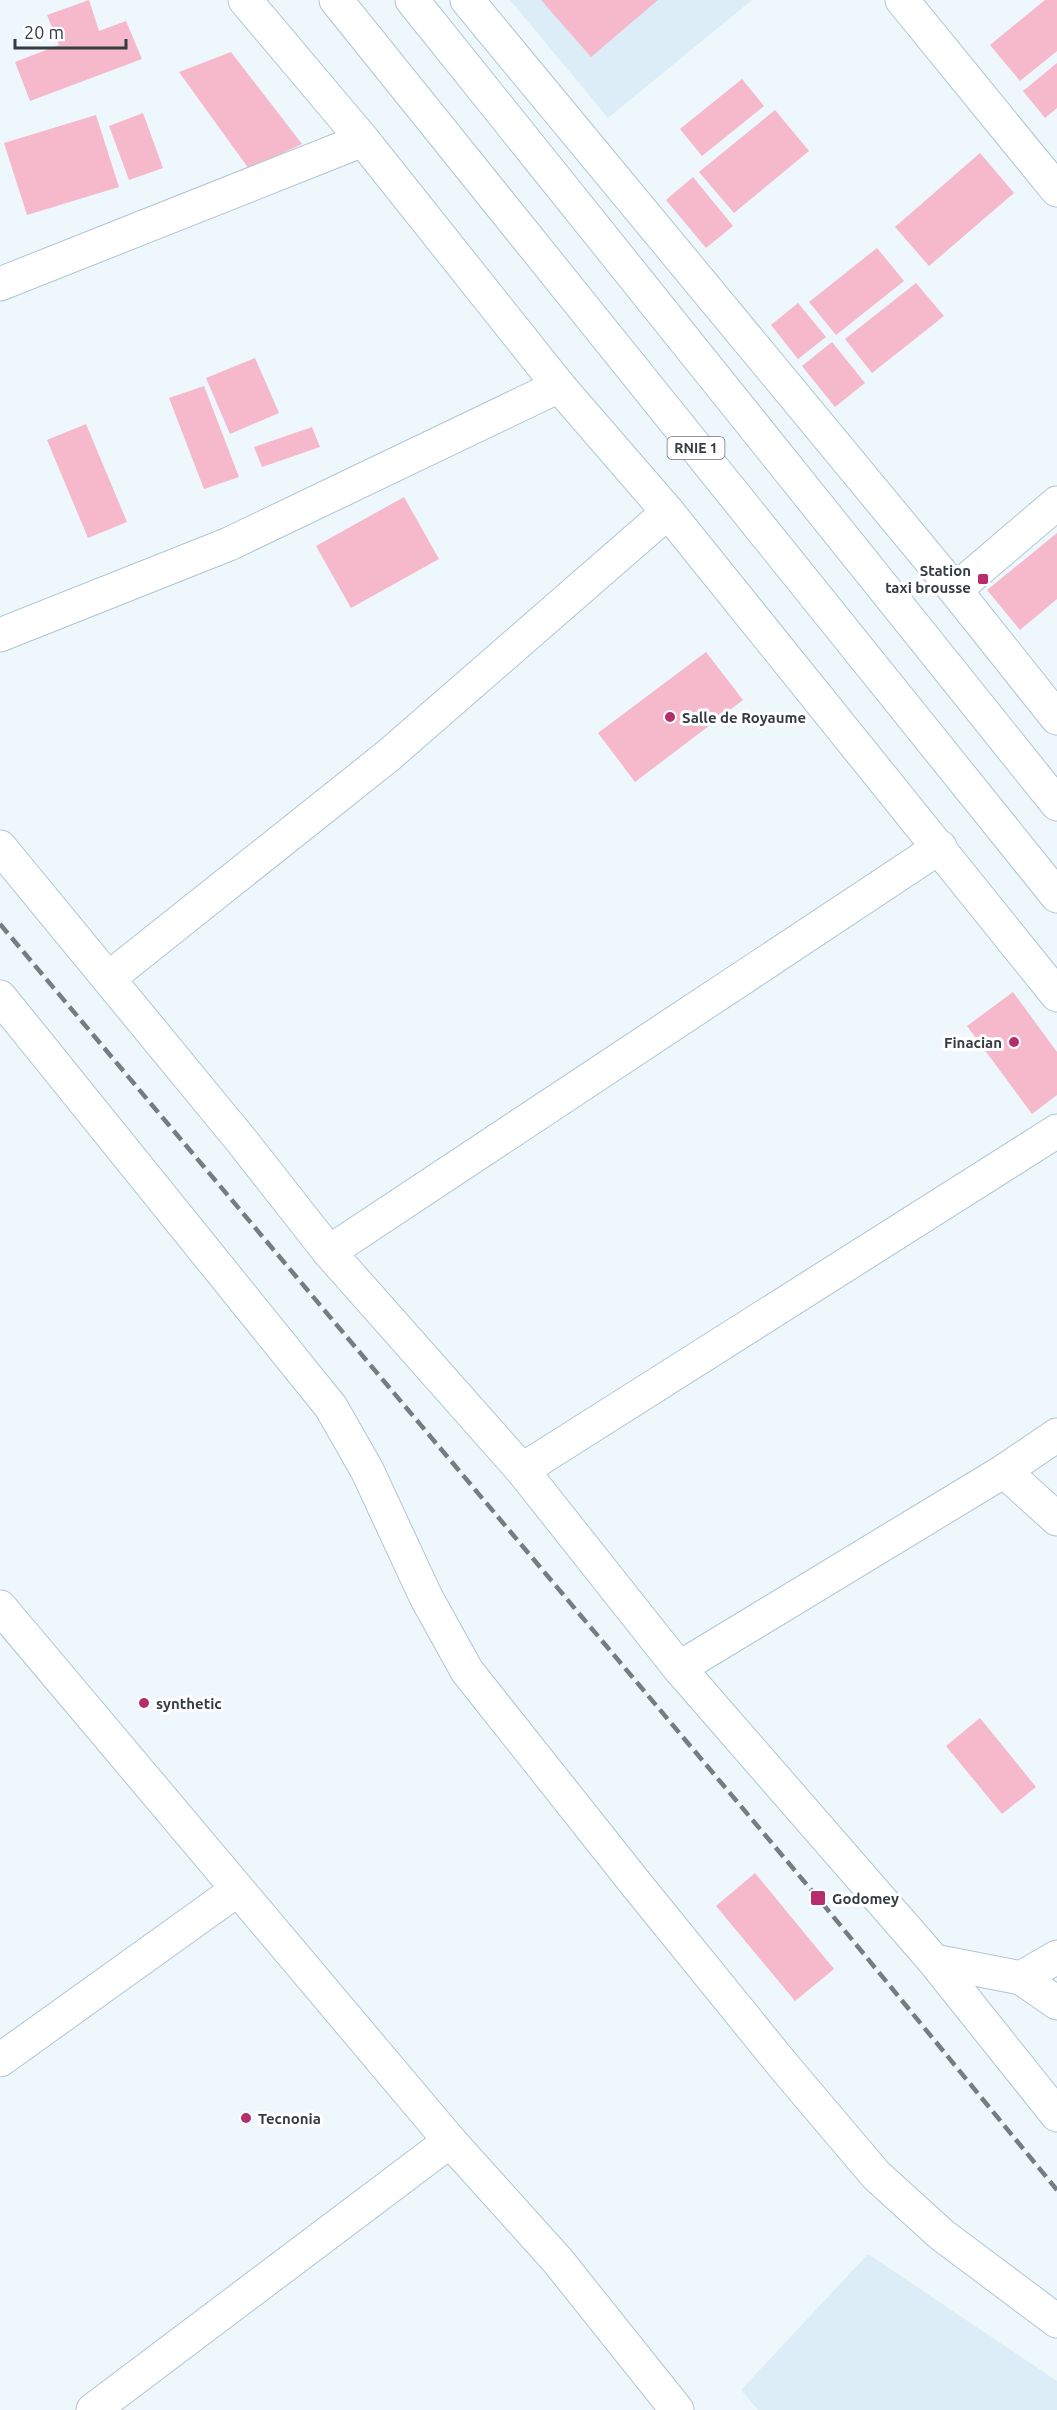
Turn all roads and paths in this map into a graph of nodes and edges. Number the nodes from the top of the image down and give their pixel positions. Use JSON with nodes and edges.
{"nodes":[{"id":1,"x":245,"y":0,"type":"edge"},
{"id":2,"x":336,"y":0,"type":"edge"},
{"id":3,"x":412,"y":0,"type":"edge"},
{"id":4,"x":467,"y":0,"type":"edge"},
{"id":5,"x":902,"y":0,"type":"edge"},
{"id":6,"x":363,"y":140,"type":"junction"},
{"id":7,"x":1057,"y":190,"type":"edge"},
{"id":8,"x":0,"y":284,"type":"edge"},
{"id":9,"x":559,"y":386,"type":"junction"},
{"id":10,"x":1057,"y":503,"type":"edge"},
{"id":11,"x":668,"y":512,"type":"junction"},
{"id":12,"x":955,"y":590,"type":"junction"},
{"id":13,"x":0,"y":635,"type":"edge"},
{"id":14,"x":1057,"y":718,"type":"edge"},
{"id":15,"x":1057,"y":804,"type":"edge"},
{"id":16,"x":0,"y":847,"type":"edge"},
{"id":17,"x":940,"y":847,"type":"junction"},
{"id":18,"x":1057,"y":896,"type":"edge"},
{"id":19,"x":109,"y":978,"type":"junction"},
{"id":20,"x":1057,"y":995,"type":"edge"},
{"id":21,"x":0,"y":997,"type":"edge"},
{"id":22,"x":1057,"y":1131,"type":"edge"},
{"id":23,"x":329,"y":1252,"type":"junction"},
{"id":24,"x":1057,"y":1435,"type":"edge"},
{"id":25,"x":522,"y":1470,"type":"junction"},
{"id":26,"x":1004,"y":1471,"type":"junction"},
{"id":27,"x":1057,"y":1519,"type":"edge"},
{"id":28,"x":0,"y":1607,"type":"edge"},
{"id":29,"x":679,"y":1668,"type":"junction"},
{"id":30,"x":237,"y":1890,"type":"junction"},
{"id":31,"x":1057,"y":1957,"type":"edge"},
{"id":32,"x":934,"y":1961,"type":"junction"},
{"id":33,"x":1021,"y":1978,"type":"junction"},
{"id":34,"x":1057,"y":2003,"type":"edge"},
{"id":35,"x":0,"y":2060,"type":"edge"},
{"id":36,"x":1057,"y":2115,"type":"edge"},
{"id":37,"x":450,"y":2141,"type":"junction"},
{"id":38,"x":1057,"y":2321,"type":"edge"},
{"id":39,"x":664,"y":2406,"type":"edge"},
{"id":40,"x":93,"y":2410,"type":"edge"}],
"edges":[{"from":1,"to":6,"type":"main road"},
{"from":2,"to":18,"type":"main road","number":"RNIE 1"},
{"from":3,"to":15,"type":"main road"},
{"from":4,"to":12,"type":"main road"},
{"from":5,"to":7,"type":"main road"},
{"from":6,"to":8,"type":"main road"},
{"from":6,"to":9,"type":"main road"},
{"from":9,"to":11,"type":"main road"},
{"from":9,"to":13,"type":"main road"},
{"from":10,"to":12,"type":"main road"},
{"from":11,"to":17,"type":"main road"},
{"from":11,"to":19,"type":"main road"},
{"from":12,"to":14,"type":"main road"},
{"from":16,"to":19,"type":"main road"},
{"from":17,"to":20,"type":"main road"},
{"from":17,"to":23,"type":"main road"},
{"from":19,"to":23,"type":"main road"},
{"from":21,"to":38,"type":"main road"},
{"from":22,"to":25,"type":"main road"},
{"from":23,"to":25,"type":"main road"},
{"from":24,"to":26,"type":"main road"},
{"from":25,"to":29,"type":"main road"},
{"from":26,"to":27,"type":"main road"},
{"from":26,"to":29,"type":"main road"},
{"from":28,"to":30,"type":"main road"},
{"from":29,"to":32,"type":"main road"},
{"from":30,"to":35,"type":"main road"},
{"from":30,"to":37,"type":"main road"},
{"from":31,"to":33,"type":"main road"},
{"from":32,"to":33,"type":"main road"},
{"from":32,"to":36,"type":"main road"},
{"from":33,"to":34,"type":"main road"},
{"from":37,"to":39,"type":"main road"},
{"from":37,"to":40,"type":"main road"}]}
